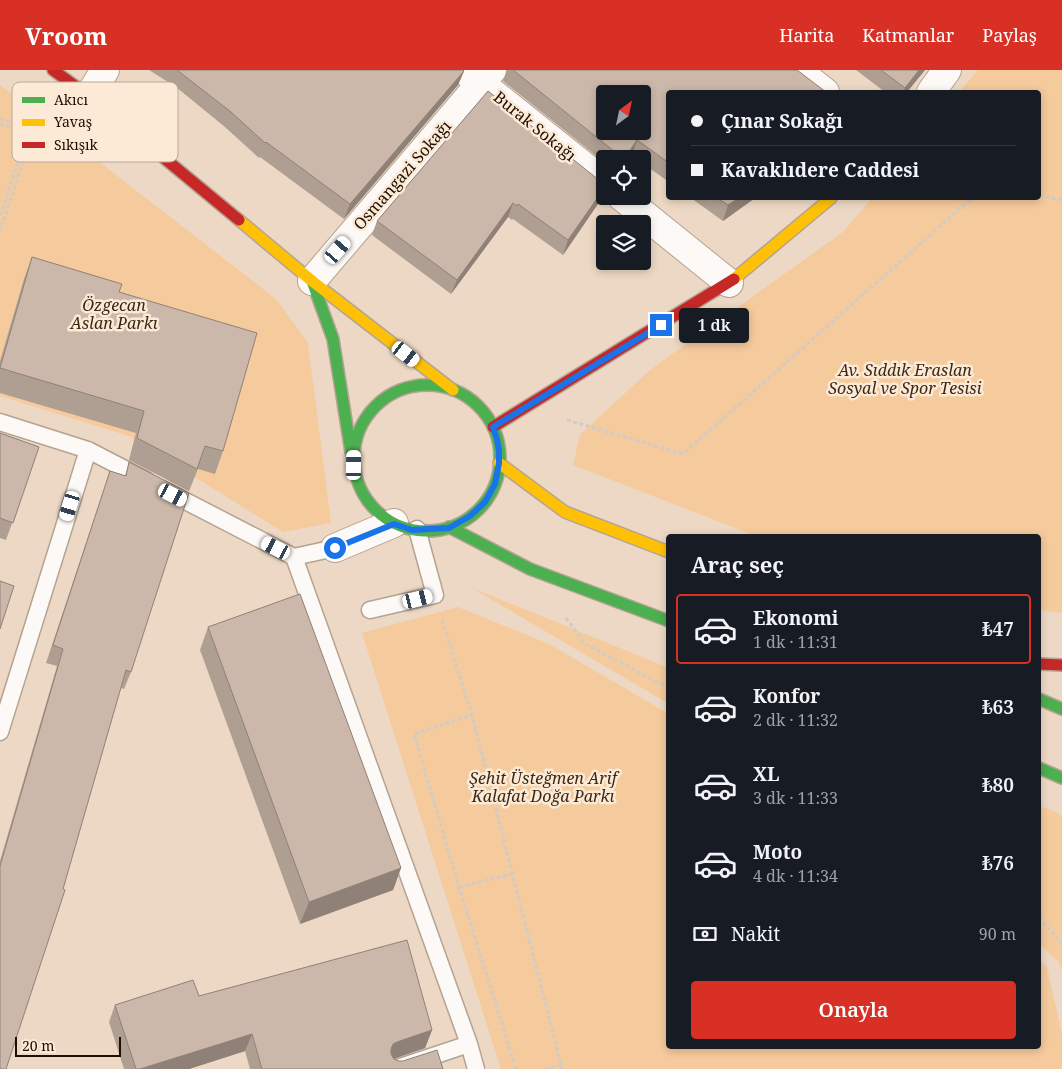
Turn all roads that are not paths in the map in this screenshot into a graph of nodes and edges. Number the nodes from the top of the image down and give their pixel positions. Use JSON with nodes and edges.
{"nodes":[{"id":1,"x":53,"y":70,"type":"edge"},
{"id":2,"x":105,"y":70,"type":"edge"},
{"id":3,"x":797,"y":70,"type":"edge"},
{"id":4,"x":947,"y":70,"type":"edge"},
{"id":5,"x":479,"y":74,"type":"edge"},
{"id":6,"x":70,"y":82,"type":"edge"},
{"id":7,"x":98,"y":82,"type":"edge"},
{"id":8,"x":822,"y":90,"type":"edge"},
{"id":9,"x":932,"y":90,"type":"edge"},
{"id":10,"x":169,"y":162,"type":"edge"},
{"id":11,"x":596,"y":175,"type":"edge"},
{"id":12,"x":829,"y":200,"type":"edge"},
{"id":13,"x":632,"y":205,"type":"edge"},
{"id":14,"x":312,"y":281,"type":"junction"},
{"id":15,"x":729,"y":283,"type":"junction"},
{"id":16,"x":453,"y":390,"type":"junction"},
{"id":17,"x":0,"y":422,"type":"edge"},
{"id":18,"x":493,"y":427,"type":"junction"},
{"id":19,"x":88,"y":450,"type":"junction"},
{"id":20,"x":499,"y":463,"type":"junction"},
{"id":21,"x":354,"y":465,"type":"junction"},
{"id":22,"x":405,"y":526,"type":"junction"},
{"id":23,"x":449,"y":528,"type":"junction"},
{"id":24,"x":335,"y":548,"type":"joint"},
{"id":25,"x":666,"y":551,"type":"edge"},
{"id":26,"x":294,"y":557,"type":"junction"},
{"id":27,"x":370,"y":610,"type":"dead end"},
{"id":28,"x":666,"y":620,"type":"edge"},
{"id":29,"x":1041,"y":664,"type":"edge"},
{"id":30,"x":1062,"y":665,"type":"edge"},
{"id":31,"x":1041,"y":700,"type":"edge"},
{"id":32,"x":1062,"y":709,"type":"edge"},
{"id":33,"x":0,"y":732,"type":"edge"},
{"id":34,"x":1041,"y":760,"type":"edge"},
{"id":35,"x":1062,"y":768,"type":"edge"},
{"id":36,"x":1041,"y":769,"type":"edge"},
{"id":37,"x":1062,"y":778,"type":"edge"},
{"id":38,"x":469,"y":1044,"type":"junction"},
{"id":39,"x":394,"y":1069,"type":"edge"},
{"id":40,"x":476,"y":1069,"type":"edge"}],
"edges":[{"from":1,"to":6,"type":"main road"},
{"from":2,"to":7,"type":"street"},
{"from":3,"to":8,"type":"street"},
{"from":4,"to":9,"type":"street"},
{"from":5,"to":11,"type":"street","name":"Burak Sokağı"},
{"from":5,"to":14,"type":"street","name":"Osmangazi Sokağı"},
{"from":10,"to":14,"type":"main road"},
{"from":12,"to":15,"type":"main road"},
{"from":13,"to":15,"type":"street"},
{"from":14,"to":16,"type":"main road"},
{"from":14,"to":21,"type":"main road"},
{"from":15,"to":18,"type":"main road"},
{"from":16,"to":18,"type":"main road"},
{"from":16,"to":21,"type":"main road"},
{"from":17,"to":19,"type":"lane"},
{"from":18,"to":20,"type":"main road"},
{"from":19,"to":26,"type":"lane"},
{"from":19,"to":33,"type":"lane"},
{"from":20,"to":23,"type":"main road"},
{"from":20,"to":25,"type":"main road"},
{"from":21,"to":22,"type":"main road"},
{"from":22,"to":23,"type":"main road"},
{"from":22,"to":24,"type":"street"},
{"from":22,"to":27,"type":"lane"},
{"from":23,"to":28,"type":"main road"},
{"from":24,"to":26,"type":"lane"},
{"from":26,"to":38,"type":"lane"},
{"from":29,"to":30,"type":"main road"},
{"from":31,"to":32,"type":"main road"},
{"from":34,"to":35,"type":"main road"},
{"from":36,"to":37,"type":"main road"},
{"from":38,"to":39,"type":"lane"},
{"from":38,"to":40,"type":"lane"}]}
